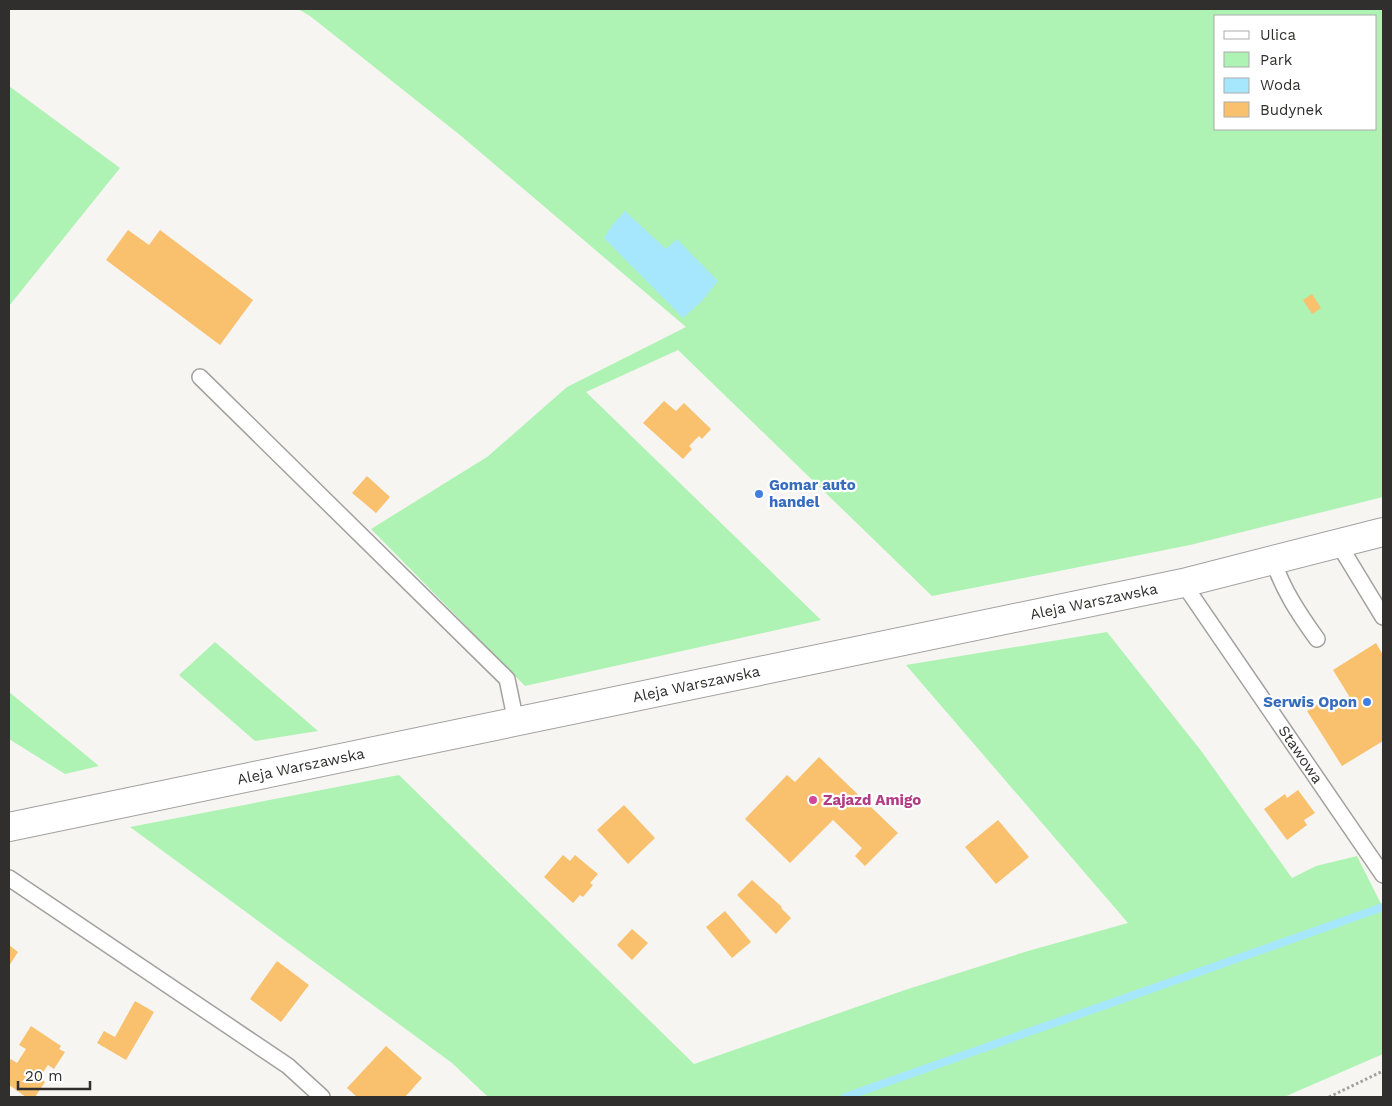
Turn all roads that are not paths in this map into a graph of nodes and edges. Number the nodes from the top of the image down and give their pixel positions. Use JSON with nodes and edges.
{"nodes":[{"id":1,"x":200,"y":377,"type":"dead end"},
{"id":2,"x":1383,"y":532,"type":"edge"},
{"id":3,"x":1338,"y":543,"type":"junction"},
{"id":4,"x":1273,"y":560,"type":"junction"},
{"id":5,"x":1183,"y":583,"type":"junction"},
{"id":6,"x":1383,"y":617,"type":"edge"},
{"id":7,"x":1317,"y":640,"type":"dead end"},
{"id":8,"x":516,"y":722,"type":"junction"},
{"id":9,"x":9,"y":827,"type":"edge"},
{"id":10,"x":1383,"y":875,"type":"edge"},
{"id":11,"x":9,"y":878,"type":"edge"},
{"id":12,"x":322,"y":1097,"type":"edge"}],
"edges":[{"from":1,"to":8,"type":"lane"},
{"from":2,"to":3,"type":"street","name":"Aleja Warszawska"},
{"from":3,"to":4,"type":"street","name":"Aleja Warszawska"},
{"from":3,"to":6,"type":"lane"},
{"from":4,"to":5,"type":"street","name":"Aleja Warszawska"},
{"from":4,"to":7,"type":"lane"},
{"from":5,"to":8,"type":"street","name":"Aleja Warszawska"},
{"from":5,"to":10,"type":"lane","name":"Stawowa"},
{"from":8,"to":9,"type":"street","name":"Aleja Warszawska"},
{"from":11,"to":12,"type":"lane"}]}
